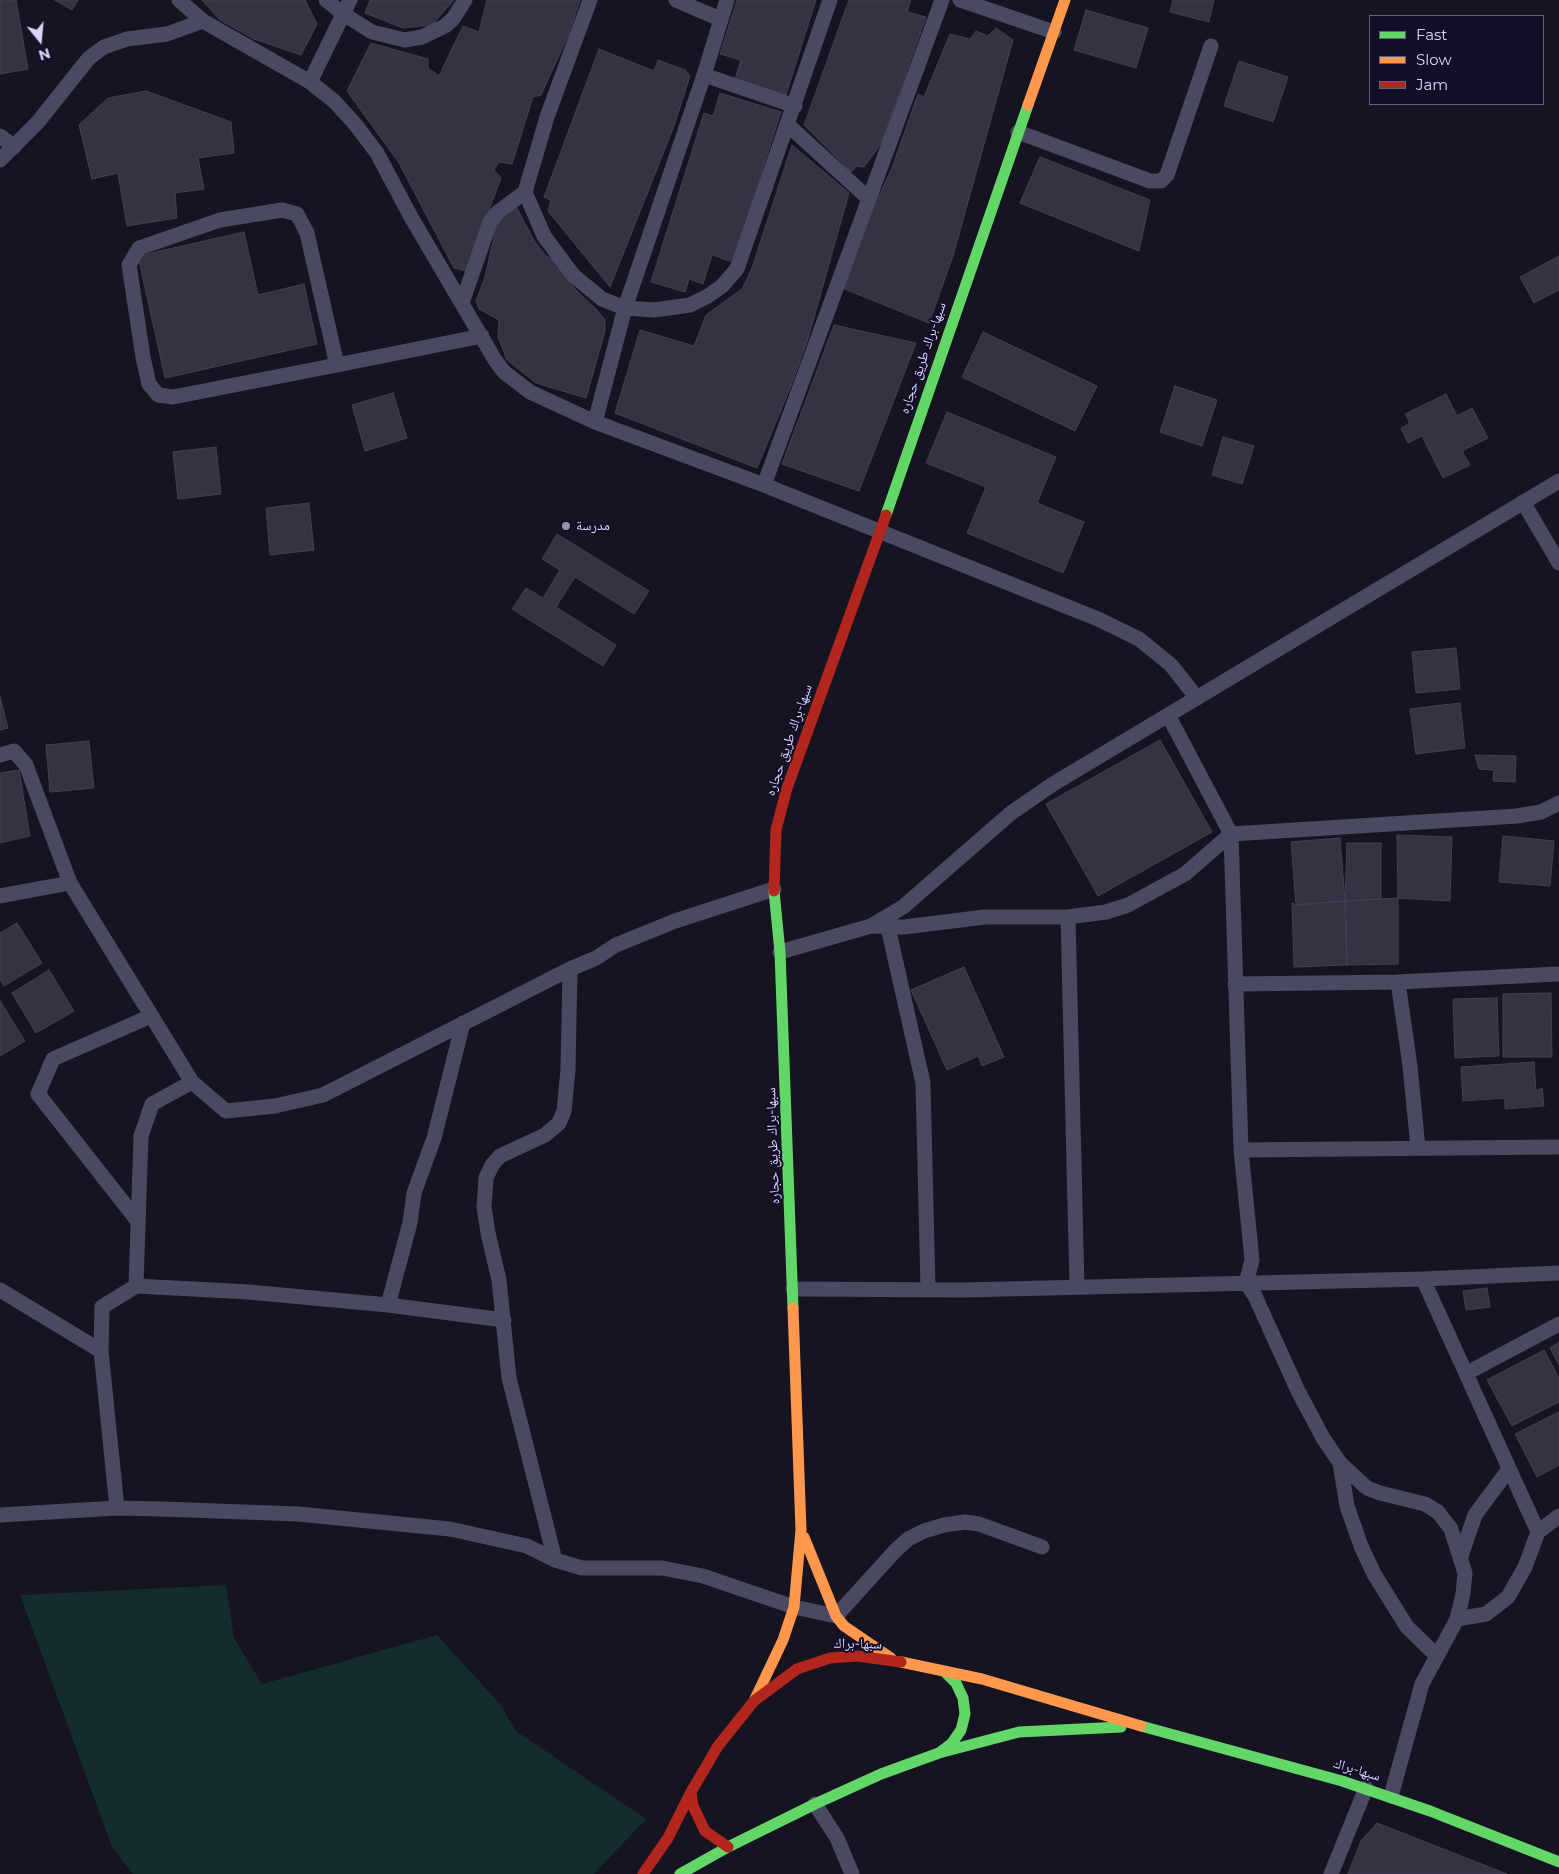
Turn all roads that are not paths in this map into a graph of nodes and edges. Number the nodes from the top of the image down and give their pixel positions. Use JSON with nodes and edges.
{"nodes":[{"id":1,"x":179,"y":0,"type":"edge"},
{"id":2,"x":326,"y":0,"type":"edge"},
{"id":3,"x":465,"y":0,"type":"edge"},
{"id":4,"x":590,"y":0,"type":"edge"},
{"id":5,"x":676,"y":0,"type":"edge"},
{"id":6,"x":727,"y":0,"type":"edge"},
{"id":7,"x":830,"y":0,"type":"edge"},
{"id":8,"x":942,"y":0,"type":"edge"},
{"id":9,"x":960,"y":0,"type":"edge"},
{"id":10,"x":1065,"y":0,"type":"edge"},
{"id":11,"x":346,"y":7,"type":"edge"},
{"id":12,"x":720,"y":19,"type":"junction"},
{"id":13,"x":203,"y":21,"type":"junction"},
{"id":14,"x":1054,"y":32,"type":"junction"},
{"id":15,"x":1212,"y":46,"type":"dead end"},
{"id":16,"x":704,"y":75,"type":"junction"},
{"id":17,"x":310,"y":82,"type":"junction"},
{"id":18,"x":794,"y":106,"type":"junction"},
{"id":19,"x":788,"y":125,"type":"junction"},
{"id":20,"x":1018,"y":132,"type":"junction"},
{"id":21,"x":0,"y":136,"type":"edge"},
{"id":22,"x":14,"y":147,"type":"junction"},
{"id":23,"x":0,"y":160,"type":"edge"},
{"id":24,"x":525,"y":192,"type":"junction"},
{"id":25,"x":868,"y":198,"type":"junction"},
{"id":26,"x":462,"y":303,"type":"junction"},
{"id":27,"x":625,"y":308,"type":"junction"},
{"id":28,"x":482,"y":336,"type":"junction"},
{"id":29,"x":337,"y":365,"type":"junction"},
{"id":30,"x":595,"y":422,"type":"junction"},
{"id":31,"x":1559,"y":481,"type":"edge"},
{"id":32,"x":764,"y":485,"type":"junction"},
{"id":33,"x":1523,"y":502,"type":"junction"},
{"id":34,"x":880,"y":531,"type":"junction"},
{"id":35,"x":1559,"y":563,"type":"edge"},
{"id":36,"x":1197,"y":698,"type":"junction"},
{"id":37,"x":1168,"y":715,"type":"junction"},
{"id":38,"x":0,"y":754,"type":"edge"},
{"id":39,"x":1559,"y":803,"type":"edge"},
{"id":40,"x":1231,"y":834,"type":"junction"},
{"id":41,"x":70,"y":883,"type":"junction"},
{"id":42,"x":774,"y":889,"type":"junction"},
{"id":43,"x":0,"y":896,"type":"edge"},
{"id":44,"x":1068,"y":917,"type":"junction"},
{"id":45,"x":871,"y":926,"type":"junction"},
{"id":46,"x":888,"y":928,"type":"junction"},
{"id":47,"x":780,"y":952,"type":"junction"},
{"id":48,"x":570,"y":969,"type":"junction"},
{"id":49,"x":1559,"y":974,"type":"edge"},
{"id":50,"x":1398,"y":982,"type":"junction"},
{"id":51,"x":1235,"y":984,"type":"junction"},
{"id":52,"x":151,"y":1016,"type":"junction"},
{"id":53,"x":463,"y":1023,"type":"junction"},
{"id":54,"x":192,"y":1082,"type":"junction"},
{"id":55,"x":1559,"y":1147,"type":"edge"},
{"id":56,"x":1418,"y":1148,"type":"junction"},
{"id":57,"x":1241,"y":1150,"type":"junction"},
{"id":58,"x":137,"y":1220,"type":"junction"},
{"id":59,"x":1559,"y":1273,"type":"edge"},
{"id":60,"x":1423,"y":1279,"type":"junction"},
{"id":61,"x":1246,"y":1282,"type":"junction"},
{"id":62,"x":136,"y":1286,"type":"junction"},
{"id":63,"x":1077,"y":1287,"type":"junction"},
{"id":64,"x":793,"y":1289,"type":"junction"},
{"id":65,"x":928,"y":1289,"type":"junction"},
{"id":66,"x":0,"y":1290,"type":"edge"},
{"id":67,"x":388,"y":1305,"type":"junction"},
{"id":68,"x":504,"y":1320,"type":"junction"},
{"id":69,"x":1559,"y":1324,"type":"edge"},
{"id":70,"x":101,"y":1352,"type":"junction"},
{"id":71,"x":1467,"y":1373,"type":"junction"},
{"id":72,"x":1340,"y":1463,"type":"junction"},
{"id":73,"x":1510,"y":1469,"type":"junction"},
{"id":74,"x":117,"y":1508,"type":"junction"},
{"id":75,"x":0,"y":1515,"type":"edge"},
{"id":76,"x":1559,"y":1516,"type":"edge"},
{"id":77,"x":801,"y":1530,"type":"junction"},
{"id":78,"x":1538,"y":1532,"type":"junction"},
{"id":79,"x":1042,"y":1547,"type":"dead end"},
{"id":80,"x":1461,"y":1556,"type":"junction"},
{"id":81,"x":555,"y":1560,"type":"junction"},
{"id":82,"x":794,"y":1607,"type":"junction"},
{"id":83,"x":836,"y":1616,"type":"junction"},
{"id":84,"x":1457,"y":1619,"type":"junction"},
{"id":85,"x":1436,"y":1655,"type":"junction"},
{"id":86,"x":894,"y":1660,"type":"junction"},
{"id":87,"x":945,"y":1672,"type":"junction"},
{"id":88,"x":754,"y":1701,"type":"junction"},
{"id":89,"x":1141,"y":1726,"type":"junction"},
{"id":90,"x":939,"y":1753,"type":"junction"},
{"id":91,"x":1366,"y":1788,"type":"junction"},
{"id":92,"x":691,"y":1792,"type":"junction"},
{"id":93,"x":1391,"y":1796,"type":"junction"},
{"id":94,"x":815,"y":1804,"type":"junction"},
{"id":95,"x":728,"y":1847,"type":"junction"},
{"id":96,"x":1559,"y":1862,"type":"edge"},
{"id":97,"x":643,"y":1874,"type":"edge"},
{"id":98,"x":680,"y":1874,"type":"edge"},
{"id":99,"x":852,"y":1874,"type":"edge"},
{"id":100,"x":1331,"y":1874,"type":"edge"}],
"edges":[{"from":1,"to":13,"type":"street"},
{"from":2,"to":11,"type":"street"},
{"from":3,"to":11,"type":"street"},
{"from":4,"to":24,"type":"street"},
{"from":5,"to":12,"type":"street"},
{"from":6,"to":12,"type":"street"},
{"from":7,"to":18,"type":"street"},
{"from":8,"to":25,"type":"street"},
{"from":9,"to":14,"type":"street"},
{"from":10,"to":14,"type":"main road","name":"سبها-براك طريق حجاره"},
{"from":11,"to":17,"type":"street"},
{"from":12,"to":16,"type":"street"},
{"from":13,"to":17,"type":"street"},
{"from":13,"to":22,"type":"street"},
{"from":14,"to":20,"type":"main road","name":"سبها-براك طريق حجاره"},
{"from":15,"to":20,"type":"street"},
{"from":16,"to":18,"type":"street"},
{"from":16,"to":27,"type":"street"},
{"from":17,"to":26,"type":"street"},
{"from":18,"to":19,"type":"street"},
{"from":19,"to":25,"type":"street"},
{"from":19,"to":27,"type":"street"},
{"from":20,"to":34,"type":"main road","name":"سبها-براك طريق حجاره"},
{"from":21,"to":22,"type":"street"},
{"from":22,"to":23,"type":"street"},
{"from":24,"to":26,"type":"street"},
{"from":24,"to":27,"type":"street"},
{"from":25,"to":32,"type":"street"},
{"from":26,"to":28,"type":"street"},
{"from":27,"to":30,"type":"street"},
{"from":28,"to":29,"type":"street"},
{"from":28,"to":30,"type":"street"},
{"from":29,"to":29,"type":"street"},
{"from":30,"to":32,"type":"street"},
{"from":31,"to":33,"type":"street"},
{"from":32,"to":34,"type":"street"},
{"from":33,"to":35,"type":"street"},
{"from":33,"to":36,"type":"street"},
{"from":34,"to":36,"type":"street"},
{"from":34,"to":42,"type":"main road","name":"سبها-براك طريق حجاره"},
{"from":36,"to":37,"type":"street"},
{"from":37,"to":40,"type":"street"},
{"from":37,"to":45,"type":"street"},
{"from":38,"to":41,"type":"street"},
{"from":39,"to":40,"type":"street"},
{"from":40,"to":44,"type":"street"},
{"from":40,"to":51,"type":"street"},
{"from":41,"to":43,"type":"street"},
{"from":41,"to":52,"type":"street"},
{"from":42,"to":47,"type":"main road","name":"سبها-براك طريق حجاره"},
{"from":42,"to":48,"type":"street"},
{"from":44,"to":46,"type":"street"},
{"from":44,"to":63,"type":"street"},
{"from":45,"to":46,"type":"street"},
{"from":45,"to":47,"type":"street"},
{"from":46,"to":65,"type":"street"},
{"from":47,"to":64,"type":"main road","name":"سبها-براك طريق حجاره"},
{"from":48,"to":53,"type":"street"},
{"from":48,"to":68,"type":"street"},
{"from":49,"to":50,"type":"street"},
{"from":50,"to":51,"type":"street"},
{"from":50,"to":56,"type":"street"},
{"from":51,"to":57,"type":"street"},
{"from":52,"to":54,"type":"street"},
{"from":52,"to":58,"type":"street"},
{"from":53,"to":54,"type":"street"},
{"from":53,"to":67,"type":"street"},
{"from":54,"to":58,"type":"street"},
{"from":55,"to":56,"type":"street"},
{"from":56,"to":57,"type":"street"},
{"from":57,"to":61,"type":"street"},
{"from":58,"to":62,"type":"street"},
{"from":59,"to":60,"type":"street"},
{"from":60,"to":61,"type":"street"},
{"from":60,"to":71,"type":"street"},
{"from":61,"to":63,"type":"street"},
{"from":61,"to":72,"type":"street"},
{"from":62,"to":67,"type":"street"},
{"from":62,"to":70,"type":"street"},
{"from":63,"to":65,"type":"street"},
{"from":64,"to":65,"type":"street"},
{"from":64,"to":77,"type":"main road","name":"سبها-براك طريق حجاره"},
{"from":66,"to":70,"type":"street"},
{"from":67,"to":68,"type":"street"},
{"from":68,"to":81,"type":"street"},
{"from":69,"to":71,"type":"street"},
{"from":70,"to":74,"type":"street"},
{"from":71,"to":73,"type":"street"},
{"from":72,"to":80,"type":"street"},
{"from":72,"to":85,"type":"street"},
{"from":73,"to":78,"type":"street"},
{"from":73,"to":80,"type":"street"},
{"from":74,"to":75,"type":"street"},
{"from":74,"to":81,"type":"street"},
{"from":76,"to":78,"type":"street"},
{"from":77,"to":82,"type":"main road","name":"سبها-براك طريق حجاره"},
{"from":77,"to":83,"type":"main road","name":"سبها-براك طريق حجاره"},
{"from":78,"to":84,"type":"street"},
{"from":79,"to":83,"type":"street"},
{"from":80,"to":84,"type":"street"},
{"from":81,"to":82,"type":"street"},
{"from":82,"to":83,"type":"street"},
{"from":82,"to":88,"type":"main road","name":"سبها-براك طريق حجاره"},
{"from":83,"to":86,"type":"main road","name":"سبها-براك طريق حجاره"},
{"from":84,"to":85,"type":"street"},
{"from":85,"to":93,"type":"street"},
{"from":86,"to":87,"type":"main road","name":"سبها-براك"},
{"from":86,"to":88,"type":"main road","name":"سبها-براك"},
{"from":87,"to":89,"type":"main road","name":"سبها-براك"},
{"from":87,"to":90,"type":"main road"},
{"from":88,"to":92,"type":"main road","name":"سبها-براك"},
{"from":89,"to":90,"type":"main road","name":"سبها-براك"},
{"from":89,"to":91,"type":"main road","name":"سبها-براك"},
{"from":90,"to":94,"type":"main road","name":"سبها-براك"},
{"from":91,"to":93,"type":"main road","name":"سبها-براك"},
{"from":91,"to":100,"type":"street"},
{"from":92,"to":95,"type":"main road"},
{"from":92,"to":97,"type":"main road","name":"سبها-براك"},
{"from":93,"to":96,"type":"main road","name":"سبها-براك"},
{"from":94,"to":95,"type":"main road","name":"سبها-براك"},
{"from":94,"to":99,"type":"street"},
{"from":95,"to":98,"type":"main road","name":"سبها-براك"}]}
